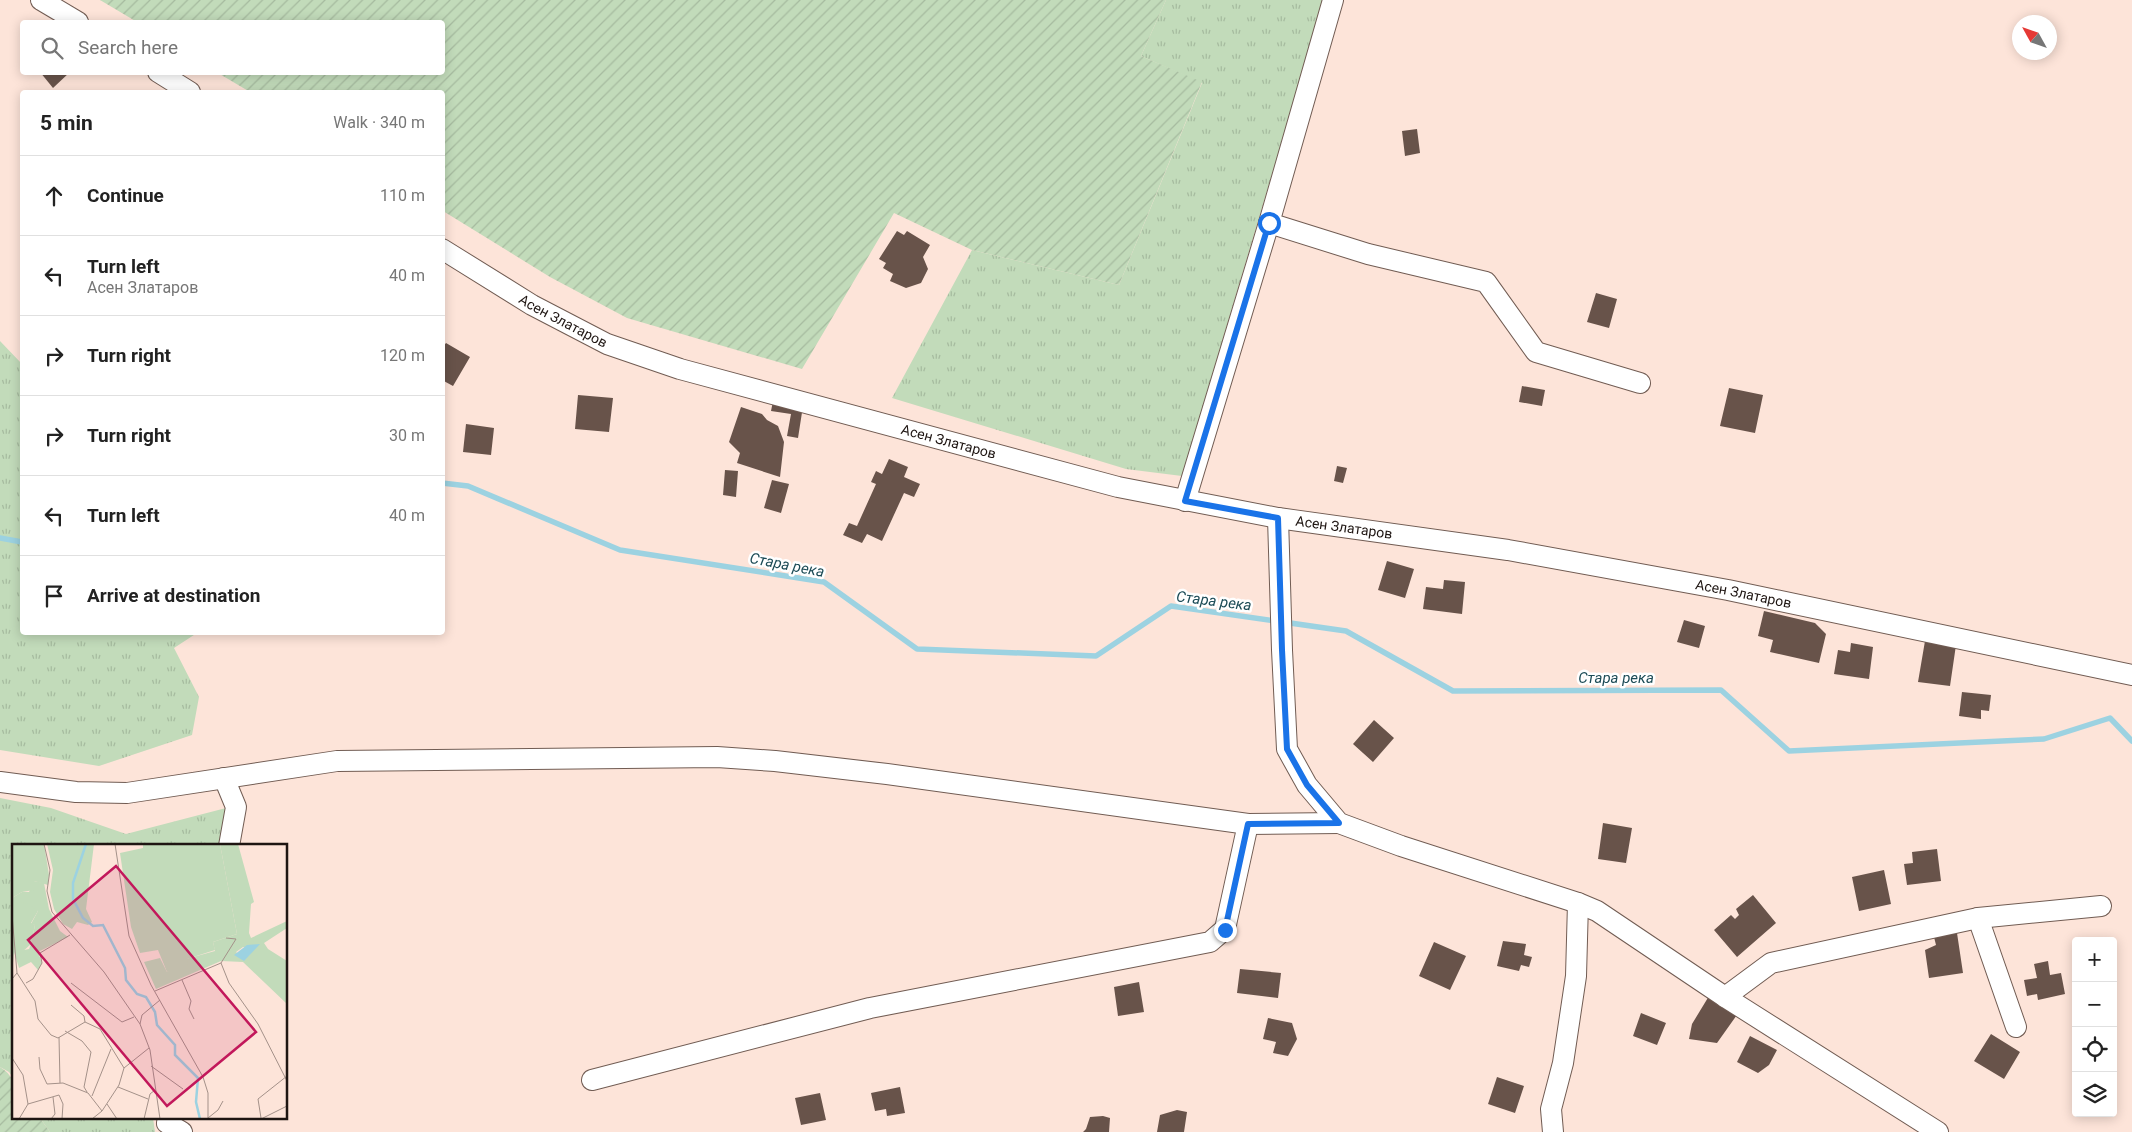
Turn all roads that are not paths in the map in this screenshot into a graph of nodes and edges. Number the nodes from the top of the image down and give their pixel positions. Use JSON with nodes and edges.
{"nodes":[{"id":1,"x":42,"y":0,"type":"edge"},
{"id":2,"x":1333,"y":0,"type":"edge"},
{"id":3,"x":75,"y":20,"type":"edge"},
{"id":4,"x":163,"y":75,"type":"edge"},
{"id":5,"x":187,"y":90,"type":"edge"},
{"id":6,"x":1269,"y":223,"type":"junction"},
{"id":7,"x":445,"y":251,"type":"edge"},
{"id":8,"x":1640,"y":383,"type":"dead end"},
{"id":9,"x":1185,"y":501,"type":"junction"},
{"id":10,"x":1278,"y":518,"type":"junction"},
{"id":11,"x":2132,"y":675,"type":"edge"},
{"id":12,"x":224,"y":778,"type":"junction"},
{"id":13,"x":0,"y":782,"type":"edge"},
{"id":14,"x":1339,"y":823,"type":"junction"},
{"id":15,"x":1248,"y":824,"type":"junction"},
{"id":16,"x":229,"y":844,"type":"edge"},
{"id":17,"x":1578,"y":903,"type":"junction"},
{"id":18,"x":2101,"y":906,"type":"dead end"},
{"id":19,"x":1978,"y":918,"type":"junction"},
{"id":20,"x":1725,"y":997,"type":"junction"},
{"id":21,"x":2016,"y":1027,"type":"dead end"},
{"id":22,"x":592,"y":1080,"type":"dead end"},
{"id":23,"x":168,"y":1120,"type":"edge"},
{"id":24,"x":1931,"y":1130,"type":"edge"},
{"id":25,"x":182,"y":1132,"type":"edge"},
{"id":26,"x":1553,"y":1132,"type":"edge"}],
"edges":[{"from":1,"to":3,"type":"street"},
{"from":2,"to":6,"type":"street"},
{"from":4,"to":5,"type":"street"},
{"from":6,"to":8,"type":"street"},
{"from":6,"to":9,"type":"street"},
{"from":7,"to":9,"type":"street","name":"Асен Златаров"},
{"from":9,"to":10,"type":"street","name":"Асен Златаров"},
{"from":10,"to":11,"type":"street","name":"Асен Златаров"},
{"from":10,"to":14,"type":"street"},
{"from":12,"to":13,"type":"street"},
{"from":12,"to":15,"type":"street"},
{"from":12,"to":16,"type":"street"},
{"from":14,"to":15,"type":"street"},
{"from":14,"to":17,"type":"street"},
{"from":15,"to":22,"type":"street"},
{"from":17,"to":20,"type":"street"},
{"from":17,"to":26,"type":"street"},
{"from":18,"to":19,"type":"street"},
{"from":19,"to":20,"type":"street"},
{"from":19,"to":21,"type":"street"},
{"from":20,"to":24,"type":"street"},
{"from":23,"to":25,"type":"street"}]}
